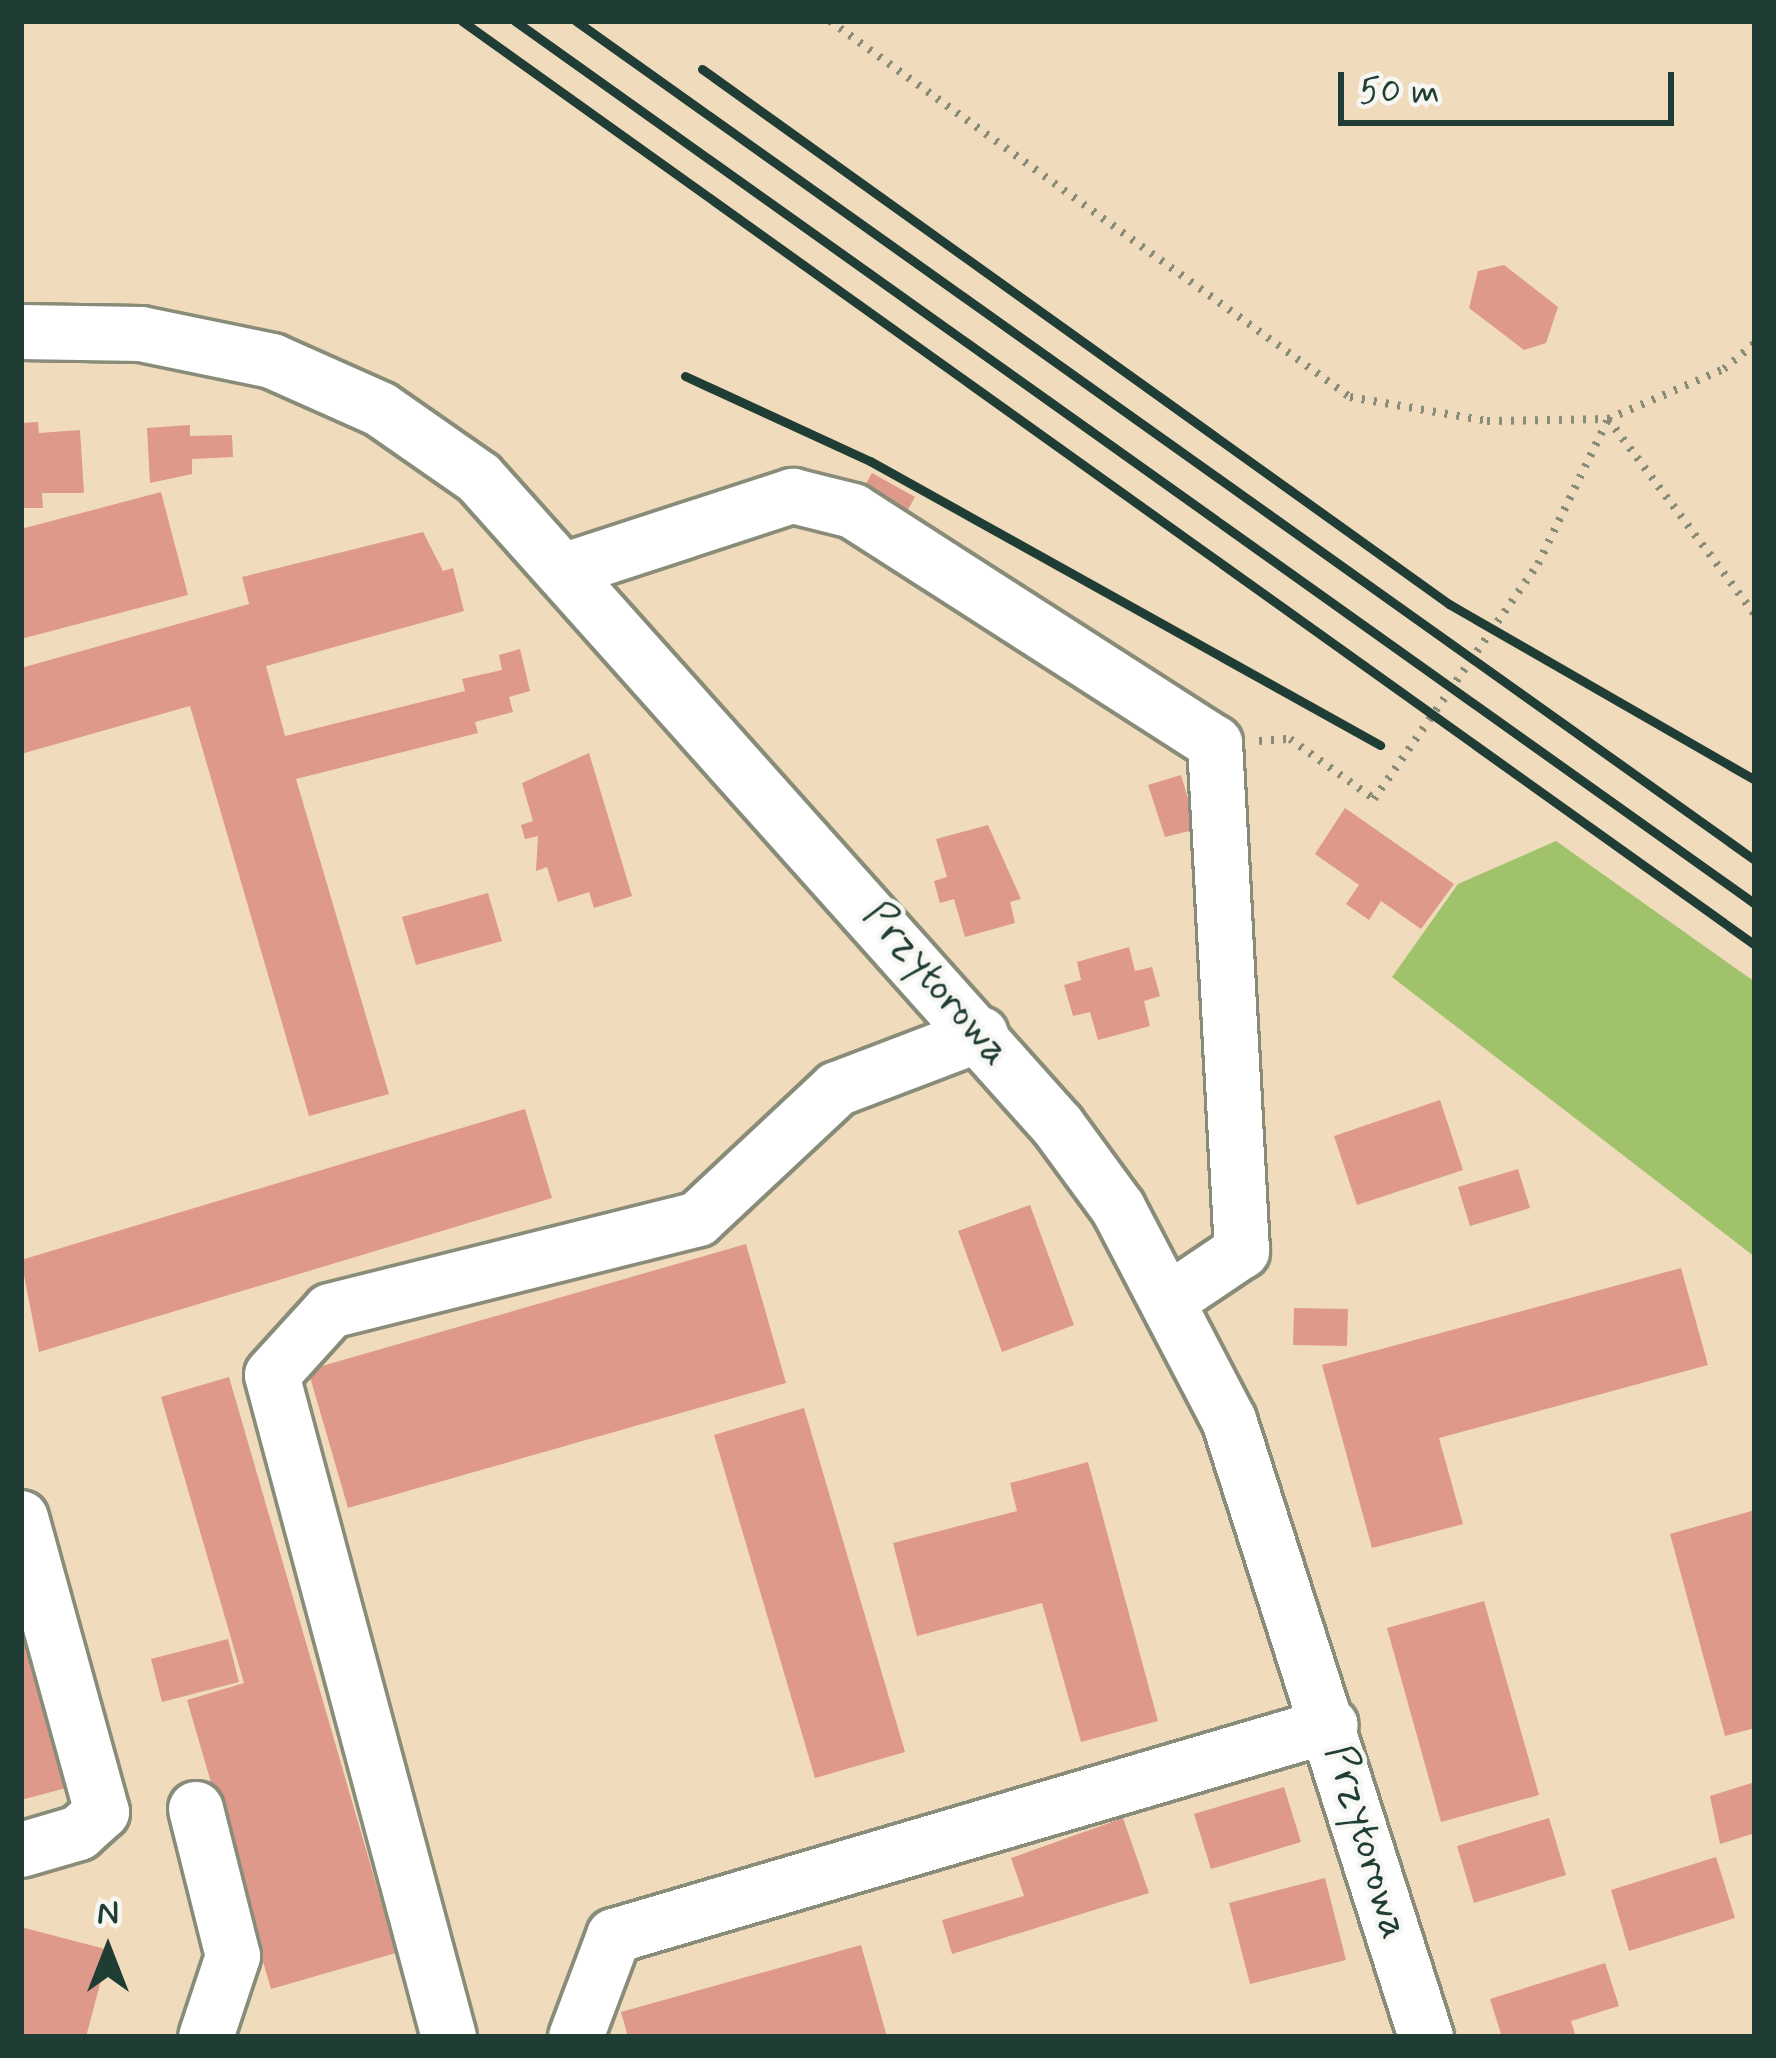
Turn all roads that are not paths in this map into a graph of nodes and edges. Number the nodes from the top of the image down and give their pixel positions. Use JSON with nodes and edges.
{"nodes":[{"id":1,"x":21,"y":332,"type":"edge"},
{"id":2,"x":569,"y":569,"type":"junction"},
{"id":3,"x":981,"y":1034,"type":"junction"},
{"id":4,"x":1169,"y":1300,"type":"junction"},
{"id":5,"x":21,"y":1518,"type":"edge"},
{"id":6,"x":1330,"y":1725,"type":"junction"},
{"id":7,"x":196,"y":1809,"type":"dead end"},
{"id":8,"x":21,"y":1850,"type":"edge"},
{"id":9,"x":206,"y":2037,"type":"edge"},
{"id":10,"x":449,"y":2037,"type":"edge"},
{"id":11,"x":576,"y":2037,"type":"edge"},
{"id":12,"x":1426,"y":2037,"type":"edge"}],
"edges":[{"from":1,"to":2,"type":"street","name":"Przytorowa"},
{"from":2,"to":3,"type":"street","name":"Przytorowa"},
{"from":2,"to":4,"type":"street"},
{"from":3,"to":4,"type":"street","name":"Przytorowa"},
{"from":3,"to":10,"type":"street"},
{"from":4,"to":6,"type":"street","name":"Przytorowa"},
{"from":5,"to":8,"type":"street"},
{"from":6,"to":11,"type":"street"},
{"from":6,"to":12,"type":"street","name":"Przytorowa"},
{"from":7,"to":9,"type":"street"}]}
